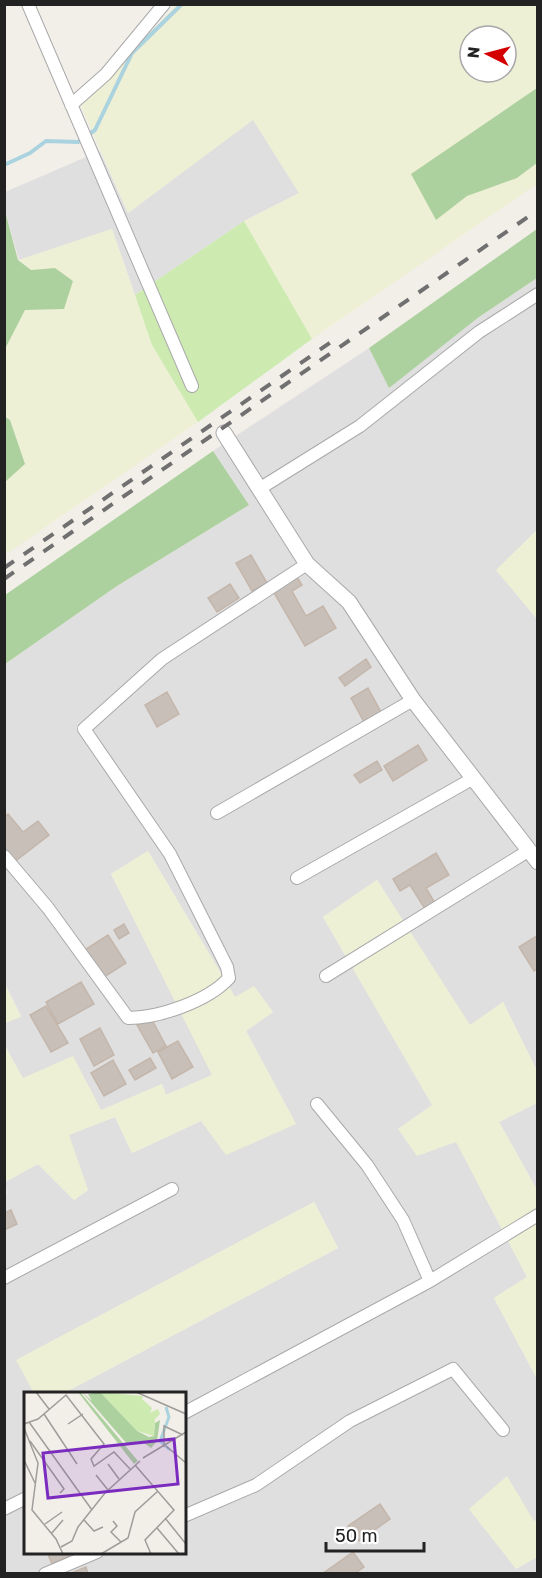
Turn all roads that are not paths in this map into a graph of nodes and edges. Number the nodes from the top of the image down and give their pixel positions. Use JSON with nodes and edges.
{"nodes":[{"id":1,"x":28,"y":4,"type":"edge"},
{"id":2,"x":164,"y":4,"type":"edge"},
{"id":3,"x":71,"y":105,"type":"junction"},
{"id":4,"x":537,"y":294,"type":"edge"},
{"id":5,"x":192,"y":386,"type":"dead end"},
{"id":6,"x":224,"y":434,"type":"dead end"},
{"id":7,"x":259,"y":489,"type":"junction"},
{"id":8,"x":307,"y":564,"type":"junction"},
{"id":9,"x":413,"y":700,"type":"junction"},
{"id":10,"x":472,"y":779,"type":"junction"},
{"id":11,"x":217,"y":813,"type":"dead end"},
{"id":12,"x":4,"y":856,"type":"edge"},
{"id":13,"x":533,"y":856,"type":"edge"},
{"id":14,"x":297,"y":878,"type":"dead end"},
{"id":15,"x":326,"y":976,"type":"dead end"},
{"id":16,"x":317,"y":1104,"type":"dead end"},
{"id":17,"x":172,"y":1189,"type":"dead end"},
{"id":18,"x":537,"y":1215,"type":"edge"},
{"id":19,"x":4,"y":1278,"type":"edge"},
{"id":20,"x":430,"y":1281,"type":"junction"},
{"id":21,"x":186,"y":1412,"type":"edge"},
{"id":22,"x":503,"y":1430,"type":"dead end"},
{"id":23,"x":24,"y":1499,"type":"edge"},
{"id":24,"x":4,"y":1509,"type":"edge"},
{"id":25,"x":186,"y":1515,"type":"edge"},
{"id":26,"x":92,"y":1554,"type":"edge"},
{"id":27,"x":45,"y":1574,"type":"edge"}],
"edges":[{"from":1,"to":3,"type":"street"},
{"from":2,"to":3,"type":"street"},
{"from":3,"to":5,"type":"street"},
{"from":4,"to":7,"type":"street"},
{"from":6,"to":7,"type":"street"},
{"from":7,"to":8,"type":"street"},
{"from":8,"to":9,"type":"street"},
{"from":8,"to":12,"type":"street"},
{"from":9,"to":10,"type":"street"},
{"from":9,"to":11,"type":"street"},
{"from":10,"to":13,"type":"street"},
{"from":10,"to":14,"type":"street"},
{"from":13,"to":15,"type":"street"},
{"from":16,"to":20,"type":"street"},
{"from":17,"to":19,"type":"street"},
{"from":18,"to":20,"type":"street"},
{"from":20,"to":21,"type":"street"},
{"from":22,"to":25,"type":"street"},
{"from":23,"to":24,"type":"street"},
{"from":26,"to":27,"type":"street"}]}
